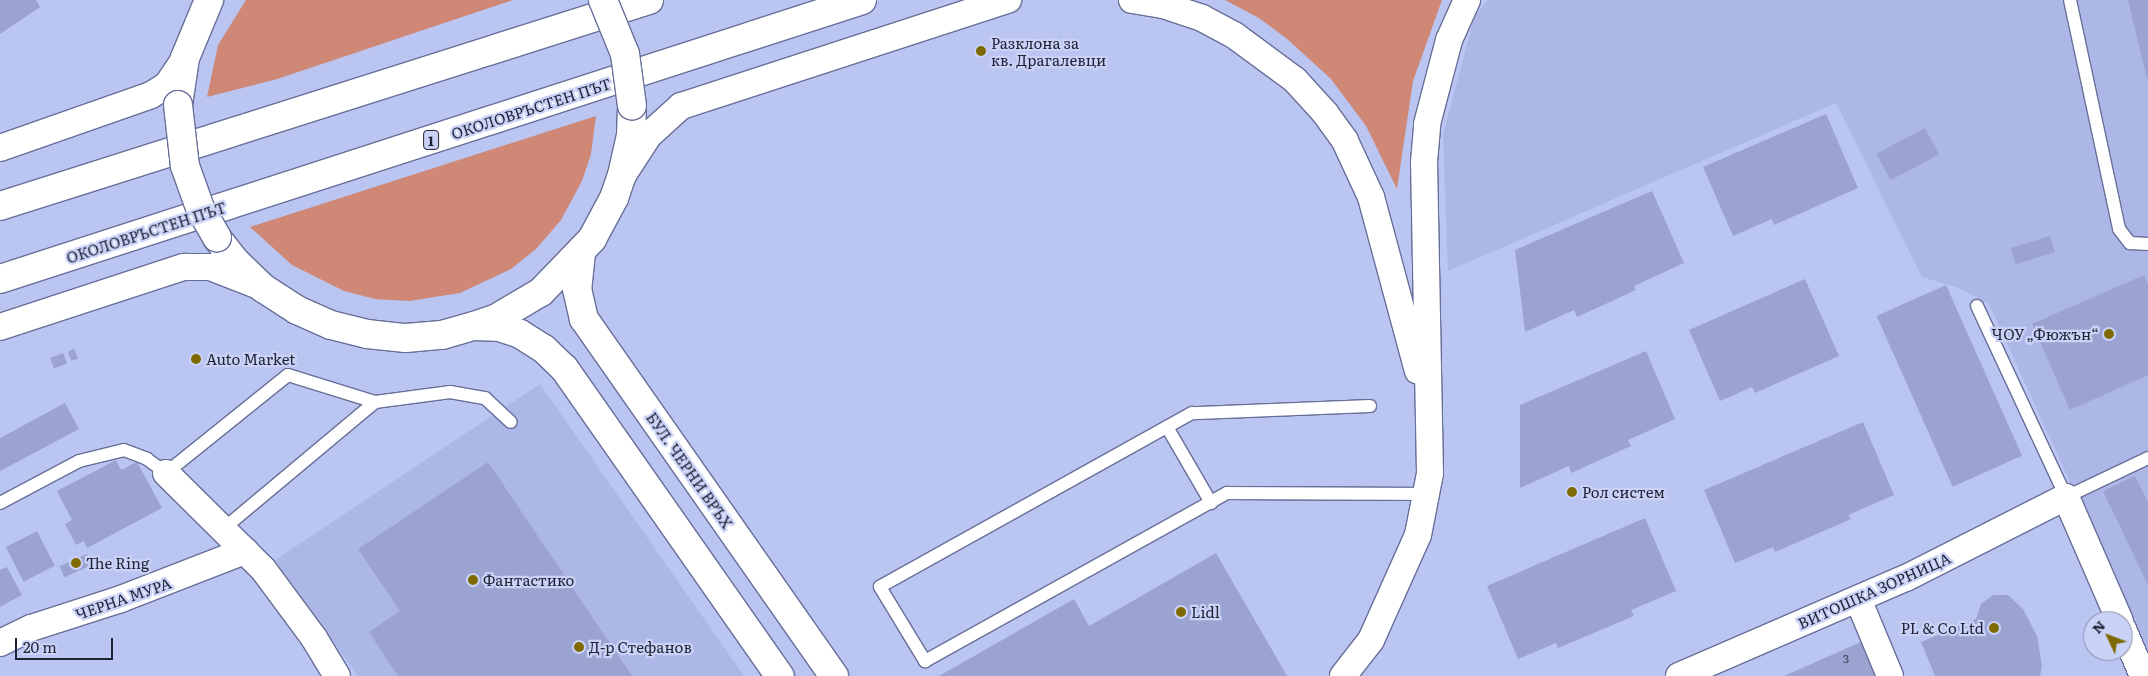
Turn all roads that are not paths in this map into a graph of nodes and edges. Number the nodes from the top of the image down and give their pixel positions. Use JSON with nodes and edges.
{"nodes":[{"id":1,"x":209,"y":0,"type":"edge"},
{"id":2,"x":603,"y":0,"type":"edge"},
{"id":3,"x":649,"y":0,"type":"edge"},
{"id":4,"x":862,"y":0,"type":"edge"},
{"id":5,"x":1008,"y":0,"type":"edge"},
{"id":6,"x":1132,"y":0,"type":"edge"},
{"id":7,"x":1467,"y":0,"type":"edge"},
{"id":8,"x":2070,"y":0,"type":"edge"},
{"id":9,"x":185,"y":58,"type":"junction"},
{"id":10,"x":0,"y":148,"type":"edge"},
{"id":11,"x":622,"y":175,"type":"junction"},
{"id":12,"x":0,"y":206,"type":"edge"},
{"id":13,"x":2148,"y":244,"type":"edge"},
{"id":14,"x":581,"y":253,"type":"junction"},
{"id":15,"x":0,"y":279,"type":"edge"},
{"id":16,"x":263,"y":288,"type":"junction"},
{"id":17,"x":1977,"y":306,"type":"dead end"},
{"id":18,"x":474,"y":326,"type":"junction"},
{"id":19,"x":0,"y":327,"type":"edge"},
{"id":20,"x":375,"y":402,"type":"junction"},
{"id":21,"x":1370,"y":406,"type":"dead end"},
{"id":22,"x":1428,"y":408,"type":"junction"},
{"id":23,"x":511,"y":422,"type":"dead end"},
{"id":24,"x":1167,"y":427,"type":"junction"},
{"id":25,"x":2148,"y":458,"type":"edge"},
{"id":26,"x":166,"y":473,"type":"junction"},
{"id":27,"x":1426,"y":494,"type":"junction"},
{"id":28,"x":2066,"y":497,"type":"junction"},
{"id":29,"x":0,"y":503,"type":"edge"},
{"id":30,"x":1211,"y":503,"type":"junction"},
{"id":31,"x":222,"y":530,"type":"junction"},
{"id":32,"x":245,"y":551,"type":"junction"},
{"id":33,"x":1858,"y":599,"type":"junction"},
{"id":34,"x":2116,"y":611,"type":"edge"},
{"id":35,"x":0,"y":643,"type":"edge"},
{"id":36,"x":2133,"y":652,"type":"edge"},
{"id":37,"x":337,"y":676,"type":"edge"},
{"id":38,"x":780,"y":676,"type":"edge"},
{"id":39,"x":834,"y":676,"type":"edge"},
{"id":40,"x":1343,"y":676,"type":"edge"},
{"id":41,"x":1679,"y":676,"type":"edge"},
{"id":42,"x":1890,"y":676,"type":"edge"},
{"id":43,"x":2143,"y":676,"type":"edge"}],
"edges":[{"from":1,"to":9,"type":"main road"},
{"from":2,"to":11,"type":"main road","bridge":true},
{"from":3,"to":12,"type":"main road"},
{"from":4,"to":15,"type":"main road","name":"ОКОЛОВРЪСТЕН ПЪТ","number":"1"},
{"from":5,"to":11,"type":"street"},
{"from":6,"to":22,"type":"street"},
{"from":7,"to":22,"type":"street"},
{"from":8,"to":13,"type":"lane"},
{"from":9,"to":10,"type":"street"},
{"from":9,"to":16,"type":"main road","bridge":true},
{"from":11,"to":14,"type":"main road"},
{"from":14,"to":18,"type":"main road"},
{"from":14,"to":39,"type":"main road","name":"БУЛ. ЧЕРНИ ВРЪХ"},
{"from":16,"to":18,"type":"main road"},
{"from":16,"to":19,"type":"street"},
{"from":17,"to":28,"type":"lane"},
{"from":18,"to":38,"type":"main road"},
{"from":20,"to":23,"type":"lane"},
{"from":20,"to":26,"type":"lane"},
{"from":20,"to":31,"type":"lane"},
{"from":21,"to":24,"type":"lane"},
{"from":22,"to":27,"type":"street"},
{"from":24,"to":30,"type":"lane"},
{"from":24,"to":30,"type":"lane"},
{"from":25,"to":28,"type":"lane"},
{"from":26,"to":29,"type":"lane"},
{"from":26,"to":31,"type":"street"},
{"from":27,"to":30,"type":"lane"},
{"from":27,"to":40,"type":"street"},
{"from":28,"to":33,"type":"street","name":"ВИТОШКА ЗОРНИЦА"},
{"from":28,"to":34,"type":"street"},
{"from":31,"to":32,"type":"street"},
{"from":32,"to":35,"type":"street","name":"ЧЕРНА МУРА"},
{"from":32,"to":37,"type":"street"},
{"from":33,"to":41,"type":"street","name":"ВИТОШКА ЗОРНИЦА"},
{"from":33,"to":42,"type":"street"},
{"from":36,"to":43,"type":"street"}]}
